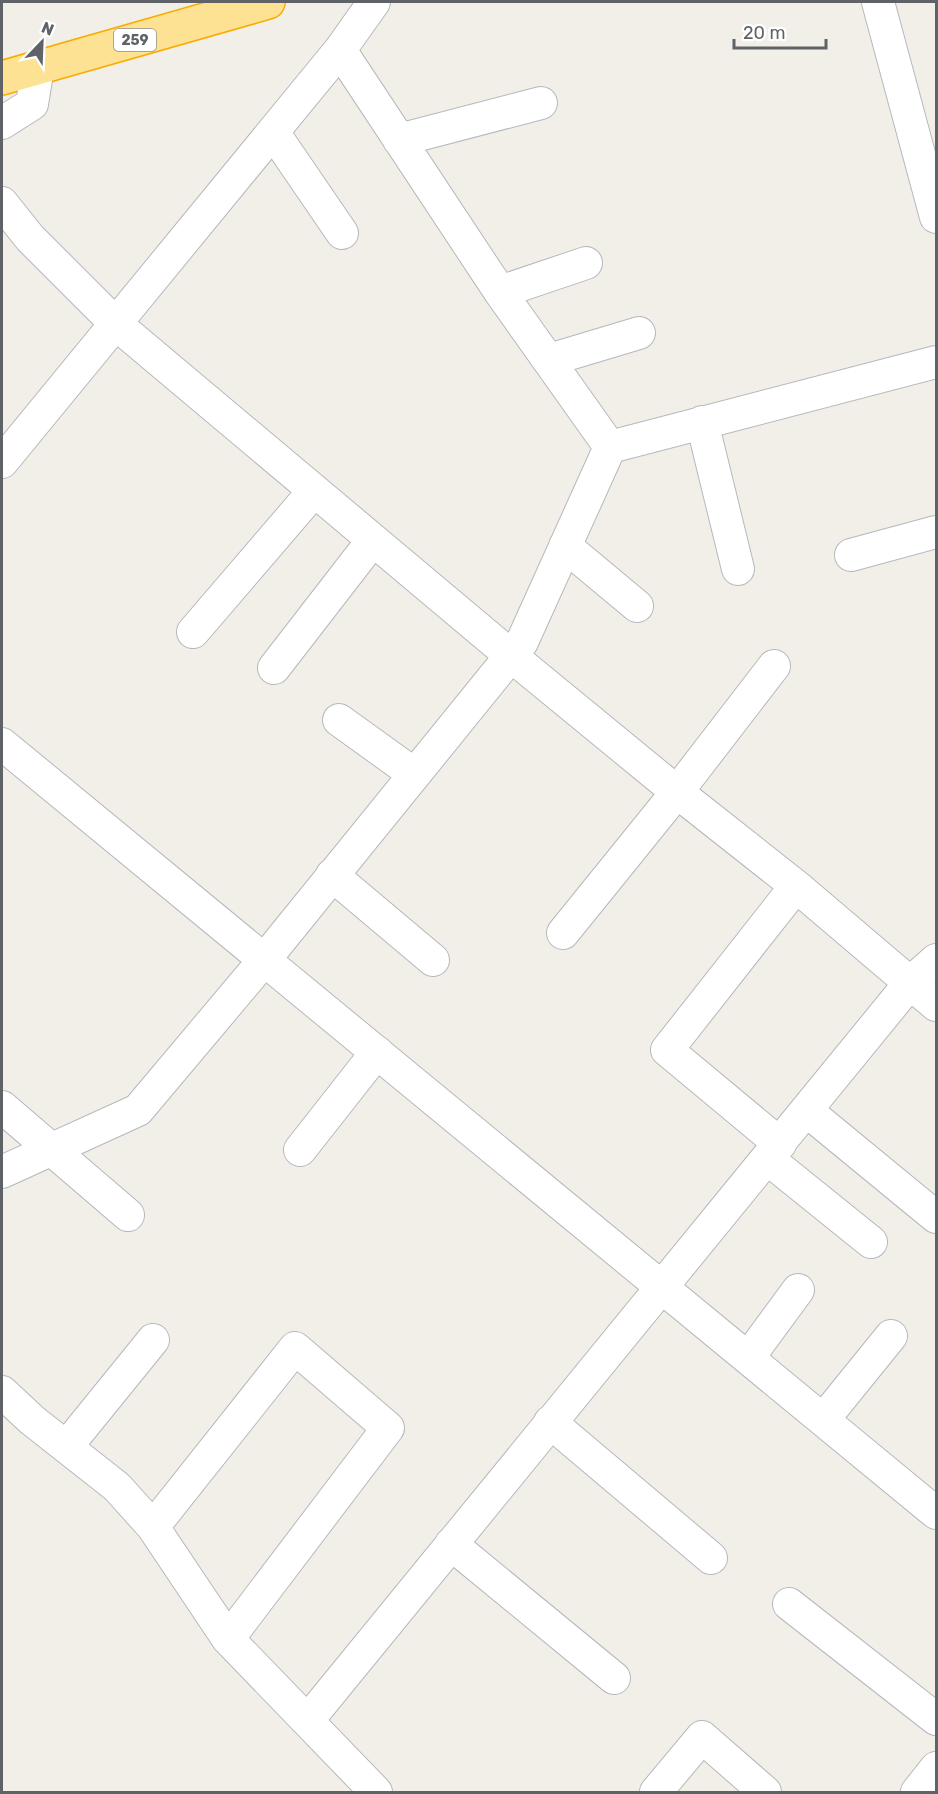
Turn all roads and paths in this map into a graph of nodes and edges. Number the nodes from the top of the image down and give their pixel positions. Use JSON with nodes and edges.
{"nodes":[{"id":1,"x":268,"y":2,"type":"edge"},
{"id":2,"x":374,"y":2,"type":"edge"},
{"id":3,"x":878,"y":2,"type":"edge"},
{"id":4,"x":340,"y":50,"type":"junction"},
{"id":5,"x":38,"y":67,"type":"junction"},
{"id":6,"x":2,"y":78,"type":"edge"},
{"id":7,"x":541,"y":103,"type":"dead end"},
{"id":8,"x":2,"y":123,"type":"edge"},
{"id":9,"x":273,"y":132,"type":"junction"},
{"id":10,"x":399,"y":140,"type":"junction"},
{"id":11,"x":2,"y":203,"type":"edge"},
{"id":12,"x":936,"y":217,"type":"edge"},
{"id":13,"x":342,"y":234,"type":"dead end"},
{"id":14,"x":586,"y":263,"type":"dead end"},
{"id":15,"x":500,"y":292,"type":"junction"},
{"id":16,"x":116,"y":324,"type":"junction"},
{"id":17,"x":639,"y":333,"type":"dead end"},
{"id":18,"x":549,"y":360,"type":"junction"},
{"id":19,"x":936,"y":362,"type":"edge"},
{"id":20,"x":702,"y":422,"type":"junction"},
{"id":21,"x":610,"y":447,"type":"junction"},
{"id":22,"x":2,"y":462,"type":"edge"},
{"id":23,"x":314,"y":491,"type":"junction"},
{"id":24,"x":936,"y":532,"type":"edge"},
{"id":25,"x":373,"y":540,"type":"junction"},
{"id":26,"x":565,"y":546,"type":"junction"},
{"id":27,"x":851,"y":555,"type":"dead end"},
{"id":28,"x":738,"y":569,"type":"dead end"},
{"id":29,"x":637,"y":606,"type":"dead end"},
{"id":30,"x":193,"y":632,"type":"dead end"},
{"id":31,"x":510,"y":656,"type":"junction"},
{"id":32,"x":774,"y":666,"type":"dead end"},
{"id":33,"x":274,"y":668,"type":"dead end"},
{"id":34,"x":339,"y":720,"type":"dead end"},
{"id":35,"x":2,"y":744,"type":"edge"},
{"id":36,"x":414,"y":774,"type":"junction"},
{"id":37,"x":677,"y":792,"type":"junction"},
{"id":38,"x":332,"y":875,"type":"junction"},
{"id":39,"x":796,"y":886,"type":"junction"},
{"id":40,"x":563,"y":933,"type":"dead end"},
{"id":41,"x":265,"y":959,"type":"junction"},
{"id":42,"x":434,"y":960,"type":"dead end"},
{"id":43,"x":936,"y":960,"type":"edge"},
{"id":44,"x":910,"y":983,"type":"junction"},
{"id":45,"x":936,"y":1005,"type":"edge"},
{"id":46,"x":377,"y":1052,"type":"junction"},
{"id":47,"x":2,"y":1107,"type":"edge"},
{"id":48,"x":807,"y":1111,"type":"junction"},
{"id":49,"x":51,"y":1150,"type":"junction"},
{"id":50,"x":300,"y":1150,"type":"dead end"},
{"id":51,"x":774,"y":1152,"type":"junction"},
{"id":52,"x":2,"y":1172,"type":"edge"},
{"id":53,"x":128,"y":1215,"type":"dead end"},
{"id":54,"x":936,"y":1217,"type":"edge"},
{"id":55,"x":871,"y":1242,"type":"dead end"},
{"id":56,"x":661,"y":1286,"type":"junction"},
{"id":57,"x":798,"y":1290,"type":"dead end"},
{"id":58,"x":891,"y":1336,"type":"dead end"},
{"id":59,"x":153,"y":1340,"type":"dead end"},
{"id":60,"x":747,"y":1358,"type":"junction"},
{"id":61,"x":2,"y":1392,"type":"edge"},
{"id":62,"x":823,"y":1420,"type":"junction"},
{"id":63,"x":550,"y":1422,"type":"junction"},
{"id":64,"x":67,"y":1446,"type":"junction"},
{"id":65,"x":936,"y":1513,"type":"edge"},
{"id":66,"x":153,"y":1527,"type":"junction"},
{"id":67,"x":451,"y":1544,"type":"junction"},
{"id":68,"x":711,"y":1558,"type":"dead end"},
{"id":69,"x":789,"y":1604,"type":"dead end"},
{"id":70,"x":228,"y":1639,"type":"junction"},
{"id":71,"x":614,"y":1678,"type":"dead end"},
{"id":72,"x":936,"y":1719,"type":"edge"},
{"id":73,"x":308,"y":1720,"type":"junction"},
{"id":74,"x":936,"y":1768,"type":"edge"},
{"id":75,"x":376,"y":1792,"type":"edge"},
{"id":76,"x":656,"y":1792,"type":"edge"},
{"id":77,"x":765,"y":1792,"type":"edge"},
{"id":78,"x":916,"y":1792,"type":"edge"}],
"edges":[{"from":1,"to":5,"type":"highway","number":"259"},
{"from":2,"to":4,"type":"street"},
{"from":3,"to":12,"type":"street"},
{"from":4,"to":9,"type":"street"},
{"from":4,"to":10,"type":"street"},
{"from":5,"to":6,"type":"highway","number":"259"},
{"from":5,"to":8,"type":"street"},
{"from":7,"to":10,"type":"street"},
{"from":9,"to":13,"type":"street"},
{"from":9,"to":16,"type":"street"},
{"from":10,"to":15,"type":"street"},
{"from":11,"to":16,"type":"street"},
{"from":14,"to":15,"type":"street"},
{"from":15,"to":18,"type":"street"},
{"from":16,"to":22,"type":"street"},
{"from":16,"to":23,"type":"street"},
{"from":17,"to":18,"type":"street"},
{"from":18,"to":21,"type":"street"},
{"from":19,"to":20,"type":"street"},
{"from":20,"to":21,"type":"street"},
{"from":20,"to":28,"type":"street"},
{"from":21,"to":26,"type":"street"},
{"from":23,"to":25,"type":"street"},
{"from":23,"to":30,"type":"street"},
{"from":24,"to":27,"type":"street"},
{"from":25,"to":31,"type":"street"},
{"from":25,"to":33,"type":"street"},
{"from":26,"to":29,"type":"street"},
{"from":26,"to":31,"type":"street"},
{"from":31,"to":36,"type":"street"},
{"from":31,"to":37,"type":"street"},
{"from":32,"to":37,"type":"street"},
{"from":34,"to":36,"type":"street"},
{"from":35,"to":41,"type":"street"},
{"from":36,"to":38,"type":"street"},
{"from":37,"to":39,"type":"street"},
{"from":37,"to":40,"type":"street"},
{"from":38,"to":41,"type":"street"},
{"from":38,"to":42,"type":"street"},
{"from":39,"to":44,"type":"street"},
{"from":39,"to":51,"type":"street"},
{"from":41,"to":46,"type":"street"},
{"from":41,"to":49,"type":"street"},
{"from":43,"to":44,"type":"street"},
{"from":44,"to":45,"type":"street"},
{"from":44,"to":48,"type":"street"},
{"from":46,"to":50,"type":"street"},
{"from":46,"to":56,"type":"street"},
{"from":47,"to":49,"type":"street"},
{"from":48,"to":51,"type":"street"},
{"from":48,"to":54,"type":"street"},
{"from":49,"to":52,"type":"street"},
{"from":49,"to":53,"type":"street"},
{"from":51,"to":55,"type":"street"},
{"from":51,"to":56,"type":"street"},
{"from":56,"to":60,"type":"street"},
{"from":56,"to":63,"type":"street"},
{"from":57,"to":60,"type":"street"},
{"from":58,"to":62,"type":"street"},
{"from":59,"to":64,"type":"street"},
{"from":60,"to":62,"type":"street"},
{"from":61,"to":64,"type":"street"},
{"from":62,"to":65,"type":"street"},
{"from":63,"to":67,"type":"street"},
{"from":63,"to":68,"type":"street"},
{"from":64,"to":66,"type":"street"},
{"from":66,"to":70,"type":"street"},
{"from":66,"to":70,"type":"street"},
{"from":67,"to":71,"type":"street"},
{"from":67,"to":73,"type":"street"},
{"from":69,"to":72,"type":"street"},
{"from":70,"to":73,"type":"street"},
{"from":73,"to":75,"type":"street"},
{"from":74,"to":78,"type":"street"},
{"from":76,"to":77,"type":"street"}]}
